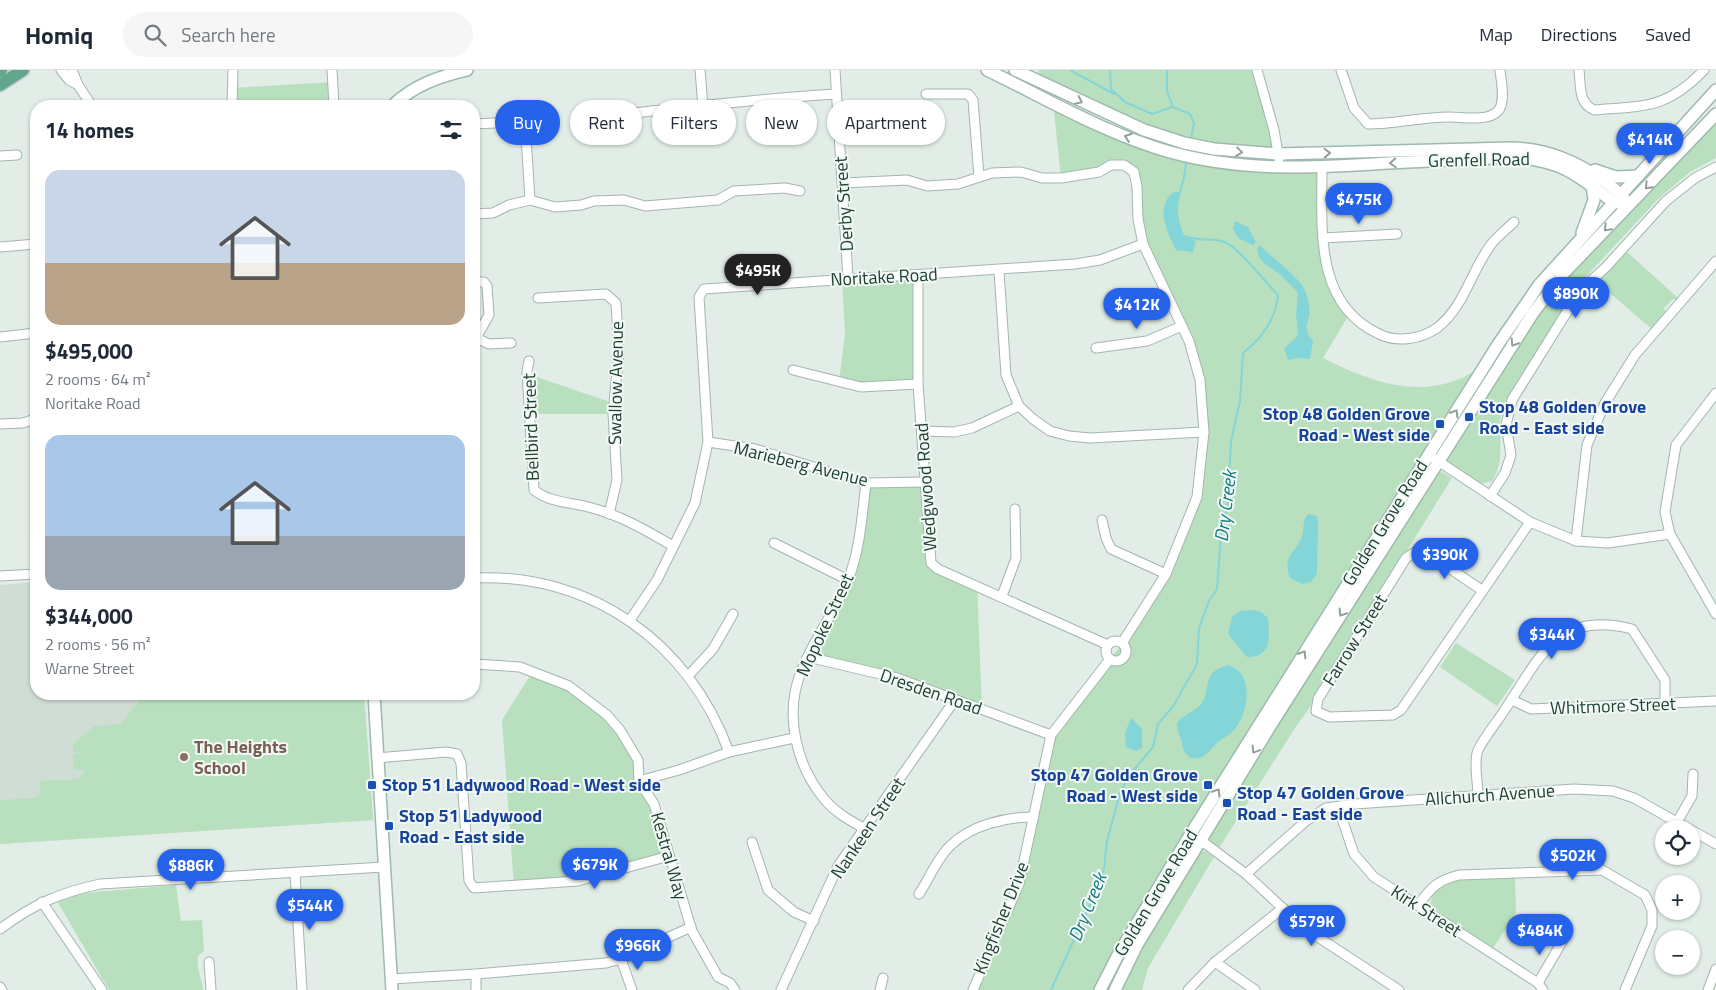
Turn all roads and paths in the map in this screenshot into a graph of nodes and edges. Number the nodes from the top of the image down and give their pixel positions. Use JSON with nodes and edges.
{"nodes":[{"id":1,"x":23,"y":70,"type":"edge"},
{"id":2,"x":61,"y":70,"type":"edge"},
{"id":3,"x":72,"y":70,"type":"edge"},
{"id":4,"x":233,"y":70,"type":"edge"},
{"id":5,"x":332,"y":70,"type":"edge"},
{"id":6,"x":467,"y":70,"type":"edge"},
{"id":7,"x":700,"y":70,"type":"edge"},
{"id":8,"x":835,"y":70,"type":"edge"},
{"id":9,"x":987,"y":70,"type":"edge"},
{"id":10,"x":1015,"y":70,"type":"edge"},
{"id":11,"x":1257,"y":70,"type":"edge"},
{"id":12,"x":1341,"y":70,"type":"edge"},
{"id":13,"x":1500,"y":70,"type":"edge"},
{"id":14,"x":1580,"y":70,"type":"edge"},
{"id":15,"x":1704,"y":70,"type":"edge"},
{"id":16,"x":1033,"y":74,"type":"edge"},
{"id":17,"x":0,"y":85,"type":"edge"},
{"id":18,"x":78,"y":85,"type":"junction"},
{"id":19,"x":1025,"y":88,"type":"junction"},
{"id":20,"x":1716,"y":90,"type":"edge"},
{"id":21,"x":836,"y":94,"type":"junction"},
{"id":22,"x":926,"y":94,"type":"dead end"},
{"id":23,"x":88,"y":100,"type":"edge"},
{"id":24,"x":232,"y":100,"type":"edge"},
{"id":25,"x":334,"y":100,"type":"edge"},
{"id":26,"x":398,"y":100,"type":"edge"},
{"id":27,"x":702,"y":100,"type":"edge"},
{"id":28,"x":736,"y":102,"type":"edge"},
{"id":29,"x":1716,"y":103,"type":"edge"},
{"id":30,"x":1716,"y":114,"type":"edge"},
{"id":31,"x":480,"y":124,"type":"edge"},
{"id":32,"x":1716,"y":124,"type":"edge"},
{"id":33,"x":1678,"y":130,"type":"junction"},
{"id":34,"x":1691,"y":141,"type":"junction"},
{"id":35,"x":17,"y":154,"type":"dead end"},
{"id":36,"x":1278,"y":154,"type":"junction"},
{"id":37,"x":0,"y":156,"type":"edge"},
{"id":38,"x":1577,"y":164,"type":"junction"},
{"id":39,"x":1279,"y":167,"type":"junction"},
{"id":40,"x":1322,"y":167,"type":"junction"},
{"id":41,"x":1716,"y":167,"type":"edge"},
{"id":42,"x":1638,"y":176,"type":"junction"},
{"id":43,"x":979,"y":177,"type":"junction"},
{"id":44,"x":842,"y":183,"type":"junction"},
{"id":45,"x":1592,"y":185,"type":"junction"},
{"id":46,"x":800,"y":191,"type":"dead end"},
{"id":47,"x":1617,"y":198,"type":"junction"},
{"id":48,"x":530,"y":200,"type":"junction"},
{"id":49,"x":1628,"y":206,"type":"junction"},
{"id":50,"x":480,"y":214,"type":"edge"},
{"id":51,"x":1514,"y":222,"type":"dead end"},
{"id":52,"x":1397,"y":234,"type":"dead end"},
{"id":53,"x":1323,"y":238,"type":"junction"},
{"id":54,"x":1579,"y":239,"type":"junction"},
{"id":55,"x":30,"y":244,"type":"edge"},
{"id":56,"x":1143,"y":244,"type":"junction"},
{"id":57,"x":0,"y":247,"type":"edge"},
{"id":58,"x":1716,"y":261,"type":"edge"},
{"id":59,"x":999,"y":271,"type":"junction"},
{"id":60,"x":918,"y":276,"type":"junction"},
{"id":61,"x":848,"y":278,"type":"junction"},
{"id":62,"x":480,"y":282,"type":"edge"},
{"id":63,"x":538,"y":298,"type":"dead end"},
{"id":64,"x":1182,"y":326,"type":"junction"},
{"id":65,"x":480,"y":330,"type":"edge"},
{"id":66,"x":30,"y":334,"type":"edge"},
{"id":67,"x":0,"y":337,"type":"edge"},
{"id":68,"x":480,"y":340,"type":"edge"},
{"id":69,"x":511,"y":343,"type":"dead end"},
{"id":70,"x":1096,"y":348,"type":"dead end"},
{"id":71,"x":529,"y":361,"type":"dead end"},
{"id":72,"x":793,"y":370,"type":"dead end"},
{"id":73,"x":918,"y":384,"type":"junction"},
{"id":74,"x":1716,"y":393,"type":"edge"},
{"id":75,"x":1020,"y":406,"type":"junction"},
{"id":76,"x":30,"y":421,"type":"edge"},
{"id":77,"x":0,"y":424,"type":"edge"},
{"id":78,"x":923,"y":431,"type":"junction"},
{"id":79,"x":1204,"y":432,"type":"junction"},
{"id":80,"x":708,"y":442,"type":"junction"},
{"id":81,"x":1433,"y":458,"type":"junction"},
{"id":82,"x":925,"y":482,"type":"junction"},
{"id":83,"x":866,"y":483,"type":"junction"},
{"id":84,"x":1490,"y":496,"type":"junction"},
{"id":85,"x":1015,"y":509,"type":"dead end"},
{"id":86,"x":609,"y":514,"type":"junction"},
{"id":87,"x":1102,"y":520,"type":"dead end"},
{"id":88,"x":1530,"y":522,"type":"junction"},
{"id":89,"x":1670,"y":534,"type":"junction"},
{"id":90,"x":1576,"y":541,"type":"junction"},
{"id":91,"x":774,"y":543,"type":"dead end"},
{"id":92,"x":673,"y":546,"type":"junction"},
{"id":93,"x":30,"y":574,"type":"edge"},
{"id":94,"x":1166,"y":574,"type":"junction"},
{"id":95,"x":0,"y":576,"type":"edge"},
{"id":96,"x":480,"y":578,"type":"edge"},
{"id":97,"x":848,"y":580,"type":"junction"},
{"id":98,"x":1483,"y":591,"type":"junction"},
{"id":99,"x":1002,"y":596,"type":"junction"},
{"id":100,"x":733,"y":614,"type":"dead end"},
{"id":101,"x":1716,"y":614,"type":"edge"},
{"id":102,"x":630,"y":620,"type":"junction"},
{"id":103,"x":1122,"y":643,"type":"junction"},
{"id":104,"x":1108,"y":645,"type":"junction"},
{"id":105,"x":808,"y":657,"type":"junction"},
{"id":106,"x":1110,"y":659,"type":"junction"},
{"id":107,"x":480,"y":664,"type":"edge"},
{"id":108,"x":688,"y":676,"type":"junction"},
{"id":109,"x":374,"y":700,"type":"edge"},
{"id":110,"x":955,"y":700,"type":"junction"},
{"id":111,"x":1512,"y":700,"type":"junction"},
{"id":112,"x":1716,"y":701,"type":"edge"},
{"id":113,"x":1665,"y":704,"type":"junction"},
{"id":114,"x":1051,"y":735,"type":"junction"},
{"id":115,"x":794,"y":738,"type":"junction"},
{"id":116,"x":729,"y":752,"type":"junction"},
{"id":117,"x":377,"y":758,"type":"junction"},
{"id":118,"x":1693,"y":774,"type":"dead end"},
{"id":119,"x":639,"y":781,"type":"junction"},
{"id":120,"x":1478,"y":796,"type":"junction"},
{"id":121,"x":1338,"y":807,"type":"junction"},
{"id":122,"x":1034,"y":817,"type":"junction"},
{"id":123,"x":1673,"y":820,"type":"edge"},
{"id":124,"x":1678,"y":820,"type":"edge"},
{"id":125,"x":865,"y":829,"type":"junction"},
{"id":126,"x":1191,"y":833,"type":"junction"},
{"id":127,"x":1700,"y":835,"type":"edge"},
{"id":128,"x":1202,"y":840,"type":"junction"},
{"id":129,"x":752,"y":842,"type":"dead end"},
{"id":130,"x":1716,"y":844,"type":"edge"},
{"id":131,"x":669,"y":856,"type":"junction"},
{"id":132,"x":384,"y":866,"type":"junction"},
{"id":133,"x":295,"y":872,"type":"junction"},
{"id":134,"x":1246,"y":874,"type":"junction"},
{"id":135,"x":919,"y":894,"type":"dead end"},
{"id":136,"x":42,"y":902,"type":"junction"},
{"id":137,"x":1418,"y":906,"type":"junction"},
{"id":138,"x":1282,"y":908,"type":"junction"},
{"id":139,"x":814,"y":921,"type":"junction"},
{"id":140,"x":2,"y":924,"type":"edge"},
{"id":141,"x":691,"y":927,"type":"junction"},
{"id":142,"x":1563,"y":940,"type":"dead end"},
{"id":143,"x":622,"y":959,"type":"junction"},
{"id":144,"x":209,"y":962,"type":"dead end"},
{"id":145,"x":1215,"y":962,"type":"junction"},
{"id":146,"x":1716,"y":969,"type":"edge"},
{"id":147,"x":476,"y":974,"type":"junction"},
{"id":148,"x":883,"y":978,"type":"dead end"},
{"id":149,"x":391,"y":984,"type":"edge"},
{"id":150,"x":1540,"y":987,"type":"edge"},
{"id":151,"x":102,"y":990,"type":"edge"},
{"id":152,"x":211,"y":990,"type":"edge"},
{"id":153,"x":302,"y":990,"type":"edge"},
{"id":154,"x":476,"y":990,"type":"edge"},
{"id":155,"x":632,"y":990,"type":"edge"},
{"id":156,"x":735,"y":990,"type":"edge"},
{"id":157,"x":781,"y":990,"type":"edge"},
{"id":158,"x":880,"y":990,"type":"edge"},
{"id":159,"x":973,"y":990,"type":"edge"},
{"id":160,"x":1100,"y":990,"type":"edge"},
{"id":161,"x":1115,"y":990,"type":"edge"},
{"id":162,"x":1188,"y":990,"type":"edge"},
{"id":163,"x":1255,"y":990,"type":"edge"},
{"id":164,"x":1399,"y":990,"type":"edge"},
{"id":165,"x":1625,"y":990,"type":"edge"},
{"id":166,"x":1708,"y":990,"type":"edge"}],
"edges":[{"from":1,"to":17,"type":"main road"},
{"from":2,"to":18,"type":"street"},
{"from":3,"to":18,"type":"street"},
{"from":4,"to":24,"type":"street"},
{"from":5,"to":25,"type":"street"},
{"from":6,"to":26,"type":"main road"},
{"from":7,"to":27,"type":"street"},
{"from":8,"to":21,"type":"street","name":"Derby Street"},
{"from":9,"to":19,"type":"main road","name":"Grenfell Road"},
{"from":10,"to":16,"type":"main road","name":"Grenfell Road"},
{"from":11,"to":36,"type":"street"},
{"from":12,"to":13,"type":"street"},
{"from":14,"to":15,"type":"street"},
{"from":16,"to":19,"type":"main road"},
{"from":16,"to":36,"type":"main road","name":"Grenfell Road","one_way":true},
{"from":18,"to":23,"type":"street"},
{"from":39,"to":19,"type":"main road","name":"Grenfell Road","one_way":true},
{"from":20,"to":33,"type":"main road","name":"Golden Grove Road"},
{"from":21,"to":28,"type":"street"},
{"from":21,"to":44,"type":"street","name":"Derby Street"},
{"from":22,"to":43,"type":"street"},
{"from":29,"to":33,"type":"main road"},
{"from":30,"to":34,"type":"main road","name":"Golden Grove Road"},
{"from":31,"to":48,"type":"street"},
{"from":32,"to":34,"type":"main road"},
{"from":33,"to":42,"type":"main road","name":"Golden Grove Road"},
{"from":34,"to":49,"type":"main road","name":"Golden Grove Road","one_way":true},
{"from":35,"to":37,"type":"street"},
{"from":36,"to":38,"type":"main road","name":"Grenfell Road","one_way":true},
{"from":36,"to":39,"type":"street"},
{"from":38,"to":42,"type":"main road"},
{"from":38,"to":47,"type":"main road","name":"Grenfell Road"},
{"from":39,"to":40,"type":"main road","name":"Grenfell Road"},
{"from":45,"to":40,"type":"main road","name":"Grenfell Road","one_way":true},
{"from":40,"to":53,"type":"street"},
{"from":41,"to":84,"type":"street"},
{"from":42,"to":47,"type":"main road","name":"Golden Grove Road"},
{"from":43,"to":44,"type":"street"},
{"from":43,"to":56,"type":"street"},
{"from":44,"to":61,"type":"street","name":"Derby Street"},
{"from":45,"to":47,"type":"main road","name":"Grenfell Road"},
{"from":45,"to":54,"type":"main road"},
{"from":46,"to":48,"type":"street"},
{"from":47,"to":49,"type":"main road","name":"Grenfell Road"},
{"from":47,"to":54,"type":"main road","name":"Golden Grove Road"},
{"from":48,"to":50,"type":"street"},
{"from":49,"to":81,"type":"main road","name":"Golden Grove Road","one_way":true},
{"from":51,"to":53,"type":"street"},
{"from":52,"to":53,"type":"street"},
{"from":81,"to":54,"type":"main road","name":"Golden Grove Road","one_way":true},
{"from":55,"to":57,"type":"street"},
{"from":56,"to":59,"type":"street","name":"Noritake Road"},
{"from":56,"to":64,"type":"street"},
{"from":58,"to":90,"type":"street"},
{"from":59,"to":60,"type":"street","name":"Noritake Road"},
{"from":59,"to":75,"type":"street"},
{"from":60,"to":61,"type":"street","name":"Noritake Road"},
{"from":60,"to":73,"type":"street","name":"Wedgwood Road"},
{"from":61,"to":80,"type":"street","name":"Noritake Road"},
{"from":62,"to":65,"type":"street"},
{"from":63,"to":86,"type":"street","name":"Swallow Avenue"},
{"from":64,"to":70,"type":"street"},
{"from":64,"to":79,"type":"street"},
{"from":66,"to":67,"type":"street"},
{"from":68,"to":69,"type":"street"},
{"from":71,"to":86,"type":"street","name":"Bellbird Street"},
{"from":72,"to":73,"type":"street"},
{"from":73,"to":78,"type":"street","name":"Wedgwood Road"},
{"from":74,"to":89,"type":"street"},
{"from":75,"to":78,"type":"street"},
{"from":75,"to":79,"type":"street"},
{"from":76,"to":77,"type":"street"},
{"from":78,"to":82,"type":"street","name":"Wedgwood Road"},
{"from":79,"to":94,"type":"street"},
{"from":80,"to":83,"type":"street","name":"Marieberg Avenue"},
{"from":80,"to":92,"type":"street","name":"Noritake Road"},
{"from":81,"to":84,"type":"street"},
{"from":126,"to":81,"type":"main road","name":"Golden Grove Road","one_way":true},
{"from":81,"to":128,"type":"main road","name":"Golden Grove Road","one_way":true},
{"from":82,"to":83,"type":"street","name":"Marieberg Avenue"},
{"from":82,"to":99,"type":"street","name":"Wedgwood Road"},
{"from":83,"to":97,"type":"street","name":"Mopoke Street"},
{"from":84,"to":88,"type":"street"},
{"from":85,"to":99,"type":"street"},
{"from":86,"to":92,"type":"street","name":"Bellbird Street"},
{"from":87,"to":94,"type":"street"},
{"from":88,"to":90,"type":"street"},
{"from":88,"to":98,"type":"street"},
{"from":89,"to":90,"type":"street"},
{"from":89,"to":101,"type":"street"},
{"from":91,"to":97,"type":"street"},
{"from":92,"to":102,"type":"street","name":"Noritake Road"},
{"from":93,"to":95,"type":"street"},
{"from":94,"to":103,"type":"street"},
{"from":96,"to":102,"type":"street"},
{"from":97,"to":105,"type":"street","name":"Mopoke Street"},
{"from":98,"to":98,"type":"street","name":"Farrow Street"},
{"from":99,"to":104,"type":"street","name":"Wedgwood Road"},
{"from":100,"to":108,"type":"street"},
{"from":102,"to":108,"type":"street"},
{"from":103,"to":104,"type":"street"},
{"from":103,"to":106,"type":"street"},
{"from":104,"to":106,"type":"street"},
{"from":105,"to":110,"type":"street","name":"Dresden Road"},
{"from":105,"to":115,"type":"street","name":"Mopoke Street"},
{"from":106,"to":114,"type":"street","name":"Kingfisher Drive"},
{"from":107,"to":119,"type":"street","name":"Kestral Way"},
{"from":108,"to":116,"type":"street"},
{"from":109,"to":117,"type":"main road"},
{"from":110,"to":114,"type":"street","name":"Dresden Road"},
{"from":110,"to":125,"type":"street","name":"Nankeen Street"},
{"from":111,"to":113,"type":"street","name":"Whitmore Street"},
{"from":111,"to":113,"type":"street"},
{"from":111,"to":120,"type":"street"},
{"from":112,"to":113,"type":"street","name":"Whitmore Street"},
{"from":114,"to":122,"type":"street","name":"Kingfisher Drive"},
{"from":115,"to":116,"type":"street"},
{"from":115,"to":125,"type":"street","name":"Mopoke Street"},
{"from":116,"to":119,"type":"street"},
{"from":117,"to":131,"type":"street"},
{"from":117,"to":132,"type":"main road"},
{"from":118,"to":124,"type":"street"},
{"from":119,"to":131,"type":"street","name":"Kestral Way"},
{"from":120,"to":121,"type":"street","name":"Allchurch Avenue"},
{"from":120,"to":123,"type":"street","name":"Allchurch Avenue"},
{"from":121,"to":134,"type":"street","name":"Allchurch Avenue"},
{"from":121,"to":137,"type":"street","name":"Kirk Street"},
{"from":122,"to":135,"type":"street"},
{"from":122,"to":159,"type":"street","name":"Kingfisher Drive"},
{"from":125,"to":139,"type":"street","name":"Nankeen Street"},
{"from":126,"to":128,"type":"street"},
{"from":126,"to":160,"type":"main road","name":"Golden Grove Road"},
{"from":127,"to":130,"type":"street","name":"Allchurch Avenue"},
{"from":128,"to":134,"type":"street"},
{"from":128,"to":161,"type":"main road","name":"Golden Grove Road"},
{"from":129,"to":139,"type":"street"},
{"from":131,"to":141,"type":"street","name":"Kestral Way"},
{"from":132,"to":133,"type":"street"},
{"from":132,"to":149,"type":"main road"},
{"from":133,"to":136,"type":"street"},
{"from":133,"to":153,"type":"street"},
{"from":134,"to":138,"type":"street"},
{"from":136,"to":140,"type":"street"},
{"from":136,"to":151,"type":"street"},
{"from":137,"to":150,"type":"street","name":"Kirk Street"},
{"from":137,"to":165,"type":"street"},
{"from":138,"to":145,"type":"street"},
{"from":138,"to":164,"type":"street"},
{"from":139,"to":157,"type":"street","name":"Nankeen Street"},
{"from":141,"to":143,"type":"street"},
{"from":141,"to":156,"type":"street","name":"Kestral Way"},
{"from":142,"to":150,"type":"street"},
{"from":143,"to":147,"type":"street"},
{"from":143,"to":155,"type":"street"},
{"from":144,"to":152,"type":"street"},
{"from":145,"to":162,"type":"street"},
{"from":145,"to":163,"type":"street"},
{"from":146,"to":166,"type":"street"},
{"from":147,"to":149,"type":"street"},
{"from":147,"to":154,"type":"street"},
{"from":148,"to":158,"type":"street"}]}
